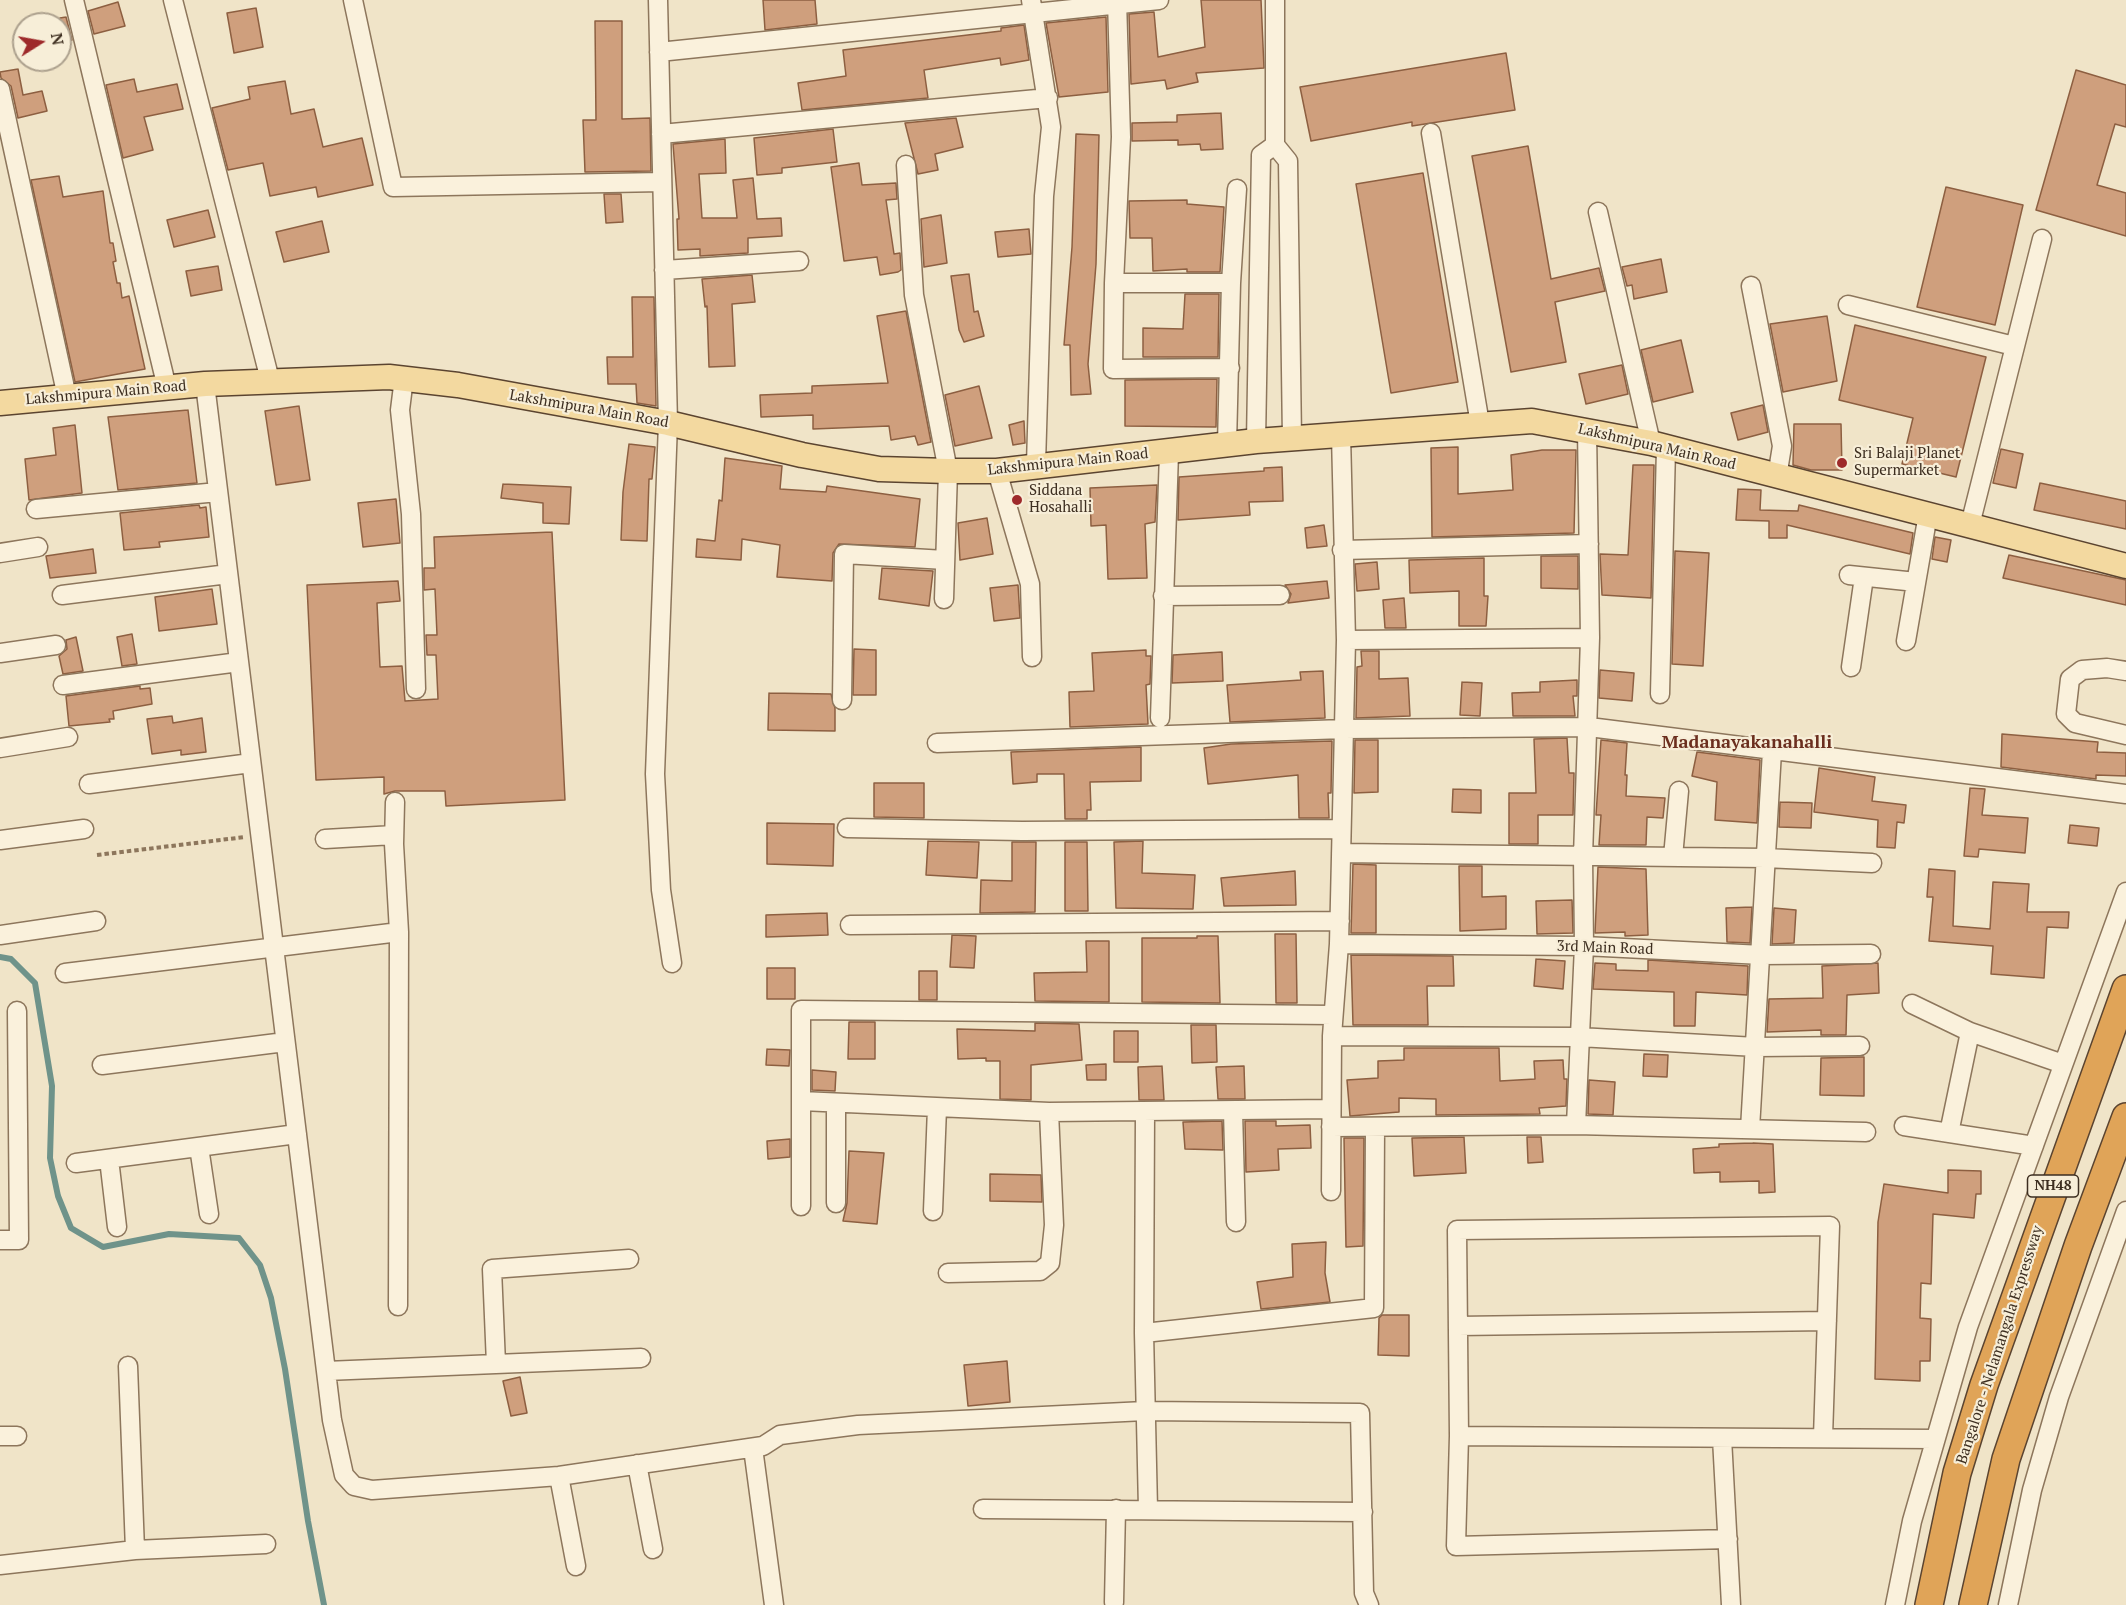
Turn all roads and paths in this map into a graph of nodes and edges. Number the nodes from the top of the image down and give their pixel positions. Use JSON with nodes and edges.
{"nodes":[{"id":1,"x":74,"y":0,"type":"edge"},
{"id":2,"x":173,"y":0,"type":"edge"},
{"id":3,"x":353,"y":0,"type":"edge"},
{"id":4,"x":658,"y":0,"type":"edge"},
{"id":5,"x":1159,"y":0,"type":"edge"},
{"id":6,"x":1275,"y":0,"type":"edge"},
{"id":7,"x":1117,"y":2,"type":"edge"},
{"id":8,"x":1032,"y":7,"type":"edge"},
{"id":9,"x":659,"y":52,"type":"junction"},
{"id":10,"x":0,"y":89,"type":"edge"},
{"id":11,"x":1048,"y":98,"type":"junction"},
{"id":12,"x":1431,"y":133,"type":"dead end"},
{"id":13,"x":661,"y":134,"type":"junction"},
{"id":14,"x":1275,"y":145,"type":"junction"},
{"id":15,"x":906,"y":165,"type":"dead end"},
{"id":16,"x":662,"y":182,"type":"junction"},
{"id":17,"x":1237,"y":189,"type":"dead end"},
{"id":18,"x":1598,"y":212,"type":"dead end"},
{"id":19,"x":2042,"y":240,"type":"dead end"},
{"id":20,"x":799,"y":261,"type":"dead end"},
{"id":21,"x":664,"y":270,"type":"junction"},
{"id":22,"x":1114,"y":283,"type":"junction"},
{"id":23,"x":1231,"y":283,"type":"junction"},
{"id":24,"x":1751,"y":286,"type":"dead end"},
{"id":25,"x":1848,"y":305,"type":"dead end"},
{"id":26,"x":2014,"y":346,"type":"junction"},
{"id":27,"x":1230,"y":368,"type":"junction"},
{"id":28,"x":404,"y":378,"type":"junction"},
{"id":29,"x":270,"y":380,"type":"junction"},
{"id":30,"x":205,"y":384,"type":"junction"},
{"id":31,"x":167,"y":388,"type":"junction"},
{"id":32,"x":67,"y":397,"type":"junction"},
{"id":33,"x":0,"y":403,"type":"edge"},
{"id":34,"x":668,"y":423,"type":"junction"},
{"id":35,"x":1479,"y":424,"type":"junction"},
{"id":36,"x":1587,"y":429,"type":"junction"},
{"id":37,"x":1341,"y":435,"type":"junction"},
{"id":38,"x":1292,"y":439,"type":"junction"},
{"id":39,"x":1256,"y":441,"type":"junction"},
{"id":40,"x":1227,"y":444,"type":"junction"},
{"id":41,"x":1658,"y":445,"type":"junction"},
{"id":42,"x":1169,"y":453,"type":"junction"},
{"id":43,"x":1036,"y":464,"type":"junction"},
{"id":44,"x":948,"y":471,"type":"junction"},
{"id":45,"x":998,"y":471,"type":"junction"},
{"id":46,"x":1777,"y":477,"type":"junction"},
{"id":47,"x":218,"y":492,"type":"junction"},
{"id":48,"x":36,"y":509,"type":"dead end"},
{"id":49,"x":1928,"y":514,"type":"junction"},
{"id":50,"x":1970,"y":525,"type":"junction"},
{"id":51,"x":1589,"y":544,"type":"junction"},
{"id":52,"x":38,"y":547,"type":"dead end"},
{"id":53,"x":1342,"y":550,"type":"junction"},
{"id":54,"x":0,"y":553,"type":"edge"},
{"id":55,"x":945,"y":560,"type":"junction"},
{"id":56,"x":2126,"y":566,"type":"edge"},
{"id":57,"x":228,"y":574,"type":"junction"},
{"id":58,"x":1916,"y":582,"type":"junction"},
{"id":59,"x":62,"y":595,"type":"dead end"},
{"id":60,"x":1280,"y":595,"type":"dead end"},
{"id":61,"x":1163,"y":596,"type":"junction"},
{"id":62,"x":945,"y":599,"type":"dead end"},
{"id":63,"x":1590,"y":638,"type":"junction"},
{"id":64,"x":1346,"y":640,"type":"junction"},
{"id":65,"x":1906,"y":641,"type":"dead end"},
{"id":66,"x":56,"y":645,"type":"dead end"},
{"id":67,"x":0,"y":652,"type":"edge"},
{"id":68,"x":1032,"y":657,"type":"dead end"},
{"id":69,"x":239,"y":662,"type":"junction"},
{"id":70,"x":1851,"y":667,"type":"dead end"},
{"id":71,"x":2126,"y":671,"type":"edge"},
{"id":72,"x":63,"y":685,"type":"dead end"},
{"id":73,"x":416,"y":690,"type":"dead end"},
{"id":74,"x":1660,"y":694,"type":"dead end"},
{"id":75,"x":842,"y":700,"type":"dead end"},
{"id":76,"x":1160,"y":718,"type":"dead end"},
{"id":77,"x":1589,"y":727,"type":"junction"},
{"id":78,"x":1344,"y":729,"type":"junction"},
{"id":79,"x":2126,"y":735,"type":"edge"},
{"id":80,"x":68,"y":737,"type":"dead end"},
{"id":81,"x":937,"y":743,"type":"dead end"},
{"id":82,"x":0,"y":748,"type":"edge"},
{"id":83,"x":1773,"y":751,"type":"junction"},
{"id":84,"x":251,"y":763,"type":"junction"},
{"id":85,"x":89,"y":784,"type":"dead end"},
{"id":86,"x":1679,"y":791,"type":"dead end"},
{"id":87,"x":2126,"y":794,"type":"edge"},
{"id":88,"x":395,"y":802,"type":"dead end"},
{"id":89,"x":847,"y":828,"type":"dead end"},
{"id":90,"x":84,"y":829,"type":"dead end"},
{"id":91,"x":1340,"y":829,"type":"junction"},
{"id":92,"x":260,"y":835,"type":"junction"},
{"id":93,"x":394,"y":835,"type":"junction"},
{"id":94,"x":325,"y":839,"type":"dead end"},
{"id":95,"x":0,"y":840,"type":"edge"},
{"id":96,"x":1341,"y":853,"type":"junction"},
{"id":97,"x":97,"y":855,"type":"dead end"},
{"id":98,"x":1583,"y":857,"type":"junction"},
{"id":99,"x":1673,"y":857,"type":"junction"},
{"id":100,"x":1765,"y":858,"type":"junction"},
{"id":101,"x":1872,"y":863,"type":"dead end"},
{"id":102,"x":2126,"y":892,"type":"edge"},
{"id":103,"x":96,"y":921,"type":"dead end"},
{"id":104,"x":1340,"y":921,"type":"junction"},
{"id":105,"x":850,"y":925,"type":"dead end"},
{"id":106,"x":399,"y":932,"type":"junction"},
{"id":107,"x":0,"y":935,"type":"edge"},
{"id":108,"x":1339,"y":944,"type":"junction"},
{"id":109,"x":274,"y":946,"type":"junction"},
{"id":110,"x":1584,"y":946,"type":"junction"},
{"id":111,"x":1871,"y":954,"type":"dead end"},
{"id":112,"x":1762,"y":955,"type":"junction"},
{"id":113,"x":672,"y":963,"type":"dead end"},
{"id":114,"x":65,"y":974,"type":"dead end"},
{"id":115,"x":2126,"y":989,"type":"edge"},
{"id":116,"x":1912,"y":1004,"type":"dead end"},
{"id":117,"x":17,"y":1011,"type":"dead end"},
{"id":118,"x":1333,"y":1015,"type":"junction"},
{"id":119,"x":1970,"y":1032,"type":"junction"},
{"id":120,"x":1332,"y":1036,"type":"junction"},
{"id":121,"x":1580,"y":1037,"type":"junction"},
{"id":122,"x":285,"y":1042,"type":"junction"},
{"id":123,"x":1860,"y":1046,"type":"dead end"},
{"id":124,"x":1756,"y":1047,"type":"junction"},
{"id":125,"x":2063,"y":1064,"type":"junction"},
{"id":126,"x":102,"y":1065,"type":"dead end"},
{"id":127,"x":801,"y":1101,"type":"junction"},
{"id":128,"x":836,"y":1103,"type":"junction"},
{"id":129,"x":938,"y":1108,"type":"junction"},
{"id":130,"x":1233,"y":1111,"type":"junction"},
{"id":131,"x":1049,"y":1112,"type":"junction"},
{"id":132,"x":1145,"y":1112,"type":"junction"},
{"id":133,"x":2126,"y":1117,"type":"edge"},
{"id":134,"x":1331,"y":1118,"type":"junction"},
{"id":135,"x":1576,"y":1125,"type":"junction"},
{"id":136,"x":1904,"y":1126,"type":"dead end"},
{"id":137,"x":1375,"y":1127,"type":"junction"},
{"id":138,"x":1750,"y":1128,"type":"junction"},
{"id":139,"x":1866,"y":1132,"type":"dead end"},
{"id":140,"x":1949,"y":1133,"type":"junction"},
{"id":141,"x":297,"y":1134,"type":"junction"},
{"id":142,"x":2034,"y":1146,"type":"junction"},
{"id":143,"x":199,"y":1147,"type":"junction"},
{"id":144,"x":109,"y":1159,"type":"junction"},
{"id":145,"x":76,"y":1163,"type":"dead end"},
{"id":146,"x":1331,"y":1191,"type":"dead end"},
{"id":147,"x":836,"y":1203,"type":"dead end"},
{"id":148,"x":801,"y":1206,"type":"dead end"},
{"id":149,"x":933,"y":1211,"type":"dead end"},
{"id":150,"x":2126,"y":1211,"type":"edge"},
{"id":151,"x":208,"y":1214,"type":"dead end"},
{"id":152,"x":1236,"y":1222,"type":"dead end"},
{"id":153,"x":117,"y":1227,"type":"dead end"},
{"id":154,"x":0,"y":1240,"type":"edge"},
{"id":155,"x":2118,"y":1253,"type":"edge"},
{"id":156,"x":628,"y":1258,"type":"dead end"},
{"id":157,"x":948,"y":1273,"type":"dead end"},
{"id":158,"x":398,"y":1306,"type":"dead end"},
{"id":159,"x":1827,"y":1321,"type":"junction"},
{"id":160,"x":1458,"y":1326,"type":"junction"},
{"id":161,"x":1144,"y":1333,"type":"junction"},
{"id":162,"x":641,"y":1358,"type":"dead end"},
{"id":163,"x":496,"y":1364,"type":"junction"},
{"id":164,"x":128,"y":1366,"type":"dead end"},
{"id":165,"x":326,"y":1371,"type":"junction"},
{"id":166,"x":1145,"y":1411,"type":"junction"},
{"id":167,"x":1459,"y":1436,"type":"junction"},
{"id":168,"x":1823,"y":1437,"type":"junction"},
{"id":169,"x":1722,"y":1438,"type":"junction"},
{"id":170,"x":1935,"y":1440,"type":"junction"},
{"id":171,"x":753,"y":1448,"type":"junction"},
{"id":172,"x":637,"y":1464,"type":"junction"},
{"id":173,"x":559,"y":1476,"type":"junction"},
{"id":174,"x":983,"y":1509,"type":"dead end"},
{"id":175,"x":1116,"y":1509,"type":"junction"},
{"id":176,"x":1148,"y":1509,"type":"junction"},
{"id":177,"x":1364,"y":1512,"type":"junction"},
{"id":178,"x":1728,"y":1539,"type":"junction"},
{"id":179,"x":266,"y":1544,"type":"dead end"},
{"id":180,"x":653,"y":1549,"type":"dead end"},
{"id":181,"x":135,"y":1550,"type":"junction"},
{"id":182,"x":0,"y":1565,"type":"edge"},
{"id":183,"x":576,"y":1566,"type":"dead end"},
{"id":184,"x":1114,"y":1602,"type":"dead end"},
{"id":185,"x":774,"y":1605,"type":"edge"},
{"id":186,"x":1369,"y":1605,"type":"edge"},
{"id":187,"x":1731,"y":1605,"type":"edge"},
{"id":188,"x":1895,"y":1605,"type":"edge"},
{"id":189,"x":1929,"y":1605,"type":"edge"},
{"id":190,"x":1973,"y":1605,"type":"edge"},
{"id":191,"x":2008,"y":1605,"type":"edge"}],
"edges":[{"from":1,"to":31,"type":"street"},
{"from":2,"to":29,"type":"street"},
{"from":3,"to":16,"type":"street"},
{"from":4,"to":9,"type":"street"},
{"from":5,"to":7,"type":"street"},
{"from":6,"to":14,"type":"street"},
{"from":7,"to":8,"type":"street"},
{"from":7,"to":22,"type":"street"},
{"from":8,"to":9,"type":"street"},
{"from":8,"to":11,"type":"street"},
{"from":9,"to":13,"type":"street"},
{"from":10,"to":32,"type":"street"},
{"from":11,"to":13,"type":"street"},
{"from":11,"to":43,"type":"street"},
{"from":12,"to":35,"type":"street"},
{"from":13,"to":16,"type":"street"},
{"from":14,"to":38,"type":"street"},
{"from":14,"to":39,"type":"street"},
{"from":15,"to":44,"type":"street"},
{"from":16,"to":21,"type":"street"},
{"from":17,"to":23,"type":"street"},
{"from":18,"to":41,"type":"street"},
{"from":19,"to":26,"type":"street"},
{"from":20,"to":21,"type":"street"},
{"from":21,"to":34,"type":"street"},
{"from":22,"to":23,"type":"street"},
{"from":22,"to":27,"type":"street"},
{"from":23,"to":27,"type":"street"},
{"from":24,"to":46,"type":"street"},
{"from":25,"to":26,"type":"street"},
{"from":26,"to":50,"type":"street"},
{"from":27,"to":40,"type":"street"},
{"from":28,"to":29,"type":"main road","name":"Lakshmipura Main Road"},
{"from":28,"to":34,"type":"main road","name":"Lakshmipura Main Road"},
{"from":28,"to":73,"type":"street"},
{"from":29,"to":30,"type":"main road","name":"Lakshmipura Main Road"},
{"from":30,"to":31,"type":"main road","name":"Lakshmipura Main Road"},
{"from":30,"to":47,"type":"street"},
{"from":31,"to":32,"type":"main road","name":"Lakshmipura Main Road"},
{"from":32,"to":33,"type":"main road","name":"Lakshmipura Main Road"},
{"from":34,"to":44,"type":"main road","name":"Lakshmipura Main Road"},
{"from":34,"to":113,"type":"street"},
{"from":35,"to":36,"type":"main road","name":"Lakshmipura Main Road"},
{"from":35,"to":37,"type":"main road","name":"Lakshmipura Main Road"},
{"from":36,"to":41,"type":"main road","name":"Lakshmipura Main Road"},
{"from":36,"to":51,"type":"street"},
{"from":37,"to":38,"type":"main road","name":"Lakshmipura Main Road"},
{"from":37,"to":53,"type":"street"},
{"from":38,"to":39,"type":"main road","name":"Lakshmipura Main Road"},
{"from":39,"to":40,"type":"main road","name":"Lakshmipura Main Road"},
{"from":40,"to":42,"type":"main road","name":"Lakshmipura Main Road"},
{"from":41,"to":46,"type":"main road","name":"Lakshmipura Main Road"},
{"from":41,"to":74,"type":"street"},
{"from":42,"to":43,"type":"main road","name":"Lakshmipura Main Road"},
{"from":42,"to":61,"type":"street"},
{"from":43,"to":45,"type":"main road","name":"Lakshmipura Main Road"},
{"from":44,"to":45,"type":"main road","name":"Lakshmipura Main Road"},
{"from":44,"to":55,"type":"street"},
{"from":45,"to":68,"type":"street"},
{"from":46,"to":49,"type":"main road","name":"Lakshmipura Main Road"},
{"from":47,"to":48,"type":"street"},
{"from":47,"to":57,"type":"street"},
{"from":49,"to":50,"type":"main road","name":"Lakshmipura Main Road"},
{"from":49,"to":58,"type":"street"},
{"from":50,"to":56,"type":"main road","name":"Lakshmipura Main Road"},
{"from":51,"to":53,"type":"street"},
{"from":51,"to":63,"type":"street"},
{"from":52,"to":54,"type":"street"},
{"from":53,"to":64,"type":"street"},
{"from":55,"to":62,"type":"street"},
{"from":55,"to":75,"type":"street"},
{"from":57,"to":59,"type":"street"},
{"from":57,"to":69,"type":"street"},
{"from":58,"to":65,"type":"street"},
{"from":58,"to":70,"type":"street"},
{"from":60,"to":61,"type":"street"},
{"from":61,"to":76,"type":"street"},
{"from":63,"to":64,"type":"street"},
{"from":63,"to":77,"type":"street"},
{"from":64,"to":78,"type":"street"},
{"from":66,"to":67,"type":"street"},
{"from":69,"to":72,"type":"street"},
{"from":69,"to":84,"type":"street"},
{"from":71,"to":79,"type":"street"},
{"from":77,"to":78,"type":"street"},
{"from":77,"to":83,"type":"street"},
{"from":77,"to":98,"type":"street"},
{"from":78,"to":81,"type":"street"},
{"from":78,"to":91,"type":"street"},
{"from":80,"to":82,"type":"street"},
{"from":83,"to":87,"type":"street"},
{"from":83,"to":100,"type":"street"},
{"from":84,"to":85,"type":"street"},
{"from":84,"to":92,"type":"street"},
{"from":86,"to":99,"type":"street"},
{"from":88,"to":93,"type":"street"},
{"from":89,"to":91,"type":"street"},
{"from":90,"to":95,"type":"street"},
{"from":91,"to":96,"type":"street"},
{"from":92,"to":97,"type":"path"},
{"from":92,"to":109,"type":"street"},
{"from":93,"to":94,"type":"street"},
{"from":93,"to":106,"type":"street"},
{"from":96,"to":98,"type":"street"},
{"from":96,"to":104,"type":"street"},
{"from":98,"to":99,"type":"street"},
{"from":98,"to":110,"type":"street"},
{"from":99,"to":100,"type":"street"},
{"from":100,"to":101,"type":"street"},
{"from":100,"to":112,"type":"street"},
{"from":102,"to":125,"type":"street"},
{"from":103,"to":107,"type":"street"},
{"from":104,"to":105,"type":"street"},
{"from":104,"to":108,"type":"street"},
{"from":106,"to":109,"type":"street"},
{"from":106,"to":158,"type":"street"},
{"from":108,"to":110,"type":"street","name":"3rd Main Road"},
{"from":108,"to":118,"type":"street"},
{"from":109,"to":114,"type":"street"},
{"from":109,"to":122,"type":"street"},
{"from":110,"to":112,"type":"street","name":"3rd Main Road"},
{"from":110,"to":121,"type":"street"},
{"from":111,"to":112,"type":"street","name":"3rd Main Road"},
{"from":112,"to":124,"type":"street"},
{"from":115,"to":189,"type":"highway","name":"Bangalore - Nelamangala Expressway","number":"NH48"},
{"from":116,"to":119,"type":"street"},
{"from":117,"to":154,"type":"street"},
{"from":118,"to":120,"type":"street"},
{"from":118,"to":127,"type":"street"},
{"from":119,"to":125,"type":"street"},
{"from":119,"to":140,"type":"street"},
{"from":120,"to":121,"type":"street"},
{"from":120,"to":134,"type":"street"},
{"from":121,"to":124,"type":"street"},
{"from":121,"to":135,"type":"street"},
{"from":122,"to":126,"type":"street"},
{"from":122,"to":141,"type":"street"},
{"from":123,"to":124,"type":"street"},
{"from":124,"to":138,"type":"street"},
{"from":125,"to":142,"type":"street"},
{"from":127,"to":128,"type":"street"},
{"from":127,"to":148,"type":"street"},
{"from":128,"to":129,"type":"street"},
{"from":128,"to":147,"type":"street"},
{"from":129,"to":131,"type":"street"},
{"from":129,"to":149,"type":"street"},
{"from":130,"to":132,"type":"street"},
{"from":130,"to":134,"type":"street"},
{"from":130,"to":152,"type":"street"},
{"from":131,"to":132,"type":"street"},
{"from":131,"to":157,"type":"street"},
{"from":132,"to":161,"type":"street"},
{"from":133,"to":190,"type":"highway","number":"NH48"},
{"from":134,"to":137,"type":"street"},
{"from":134,"to":146,"type":"street"},
{"from":135,"to":137,"type":"street"},
{"from":135,"to":138,"type":"street"},
{"from":136,"to":140,"type":"street"},
{"from":137,"to":161,"type":"street"},
{"from":138,"to":139,"type":"street"},
{"from":140,"to":142,"type":"street"},
{"from":141,"to":143,"type":"street"},
{"from":141,"to":165,"type":"street"},
{"from":142,"to":170,"type":"street"},
{"from":143,"to":144,"type":"street"},
{"from":143,"to":151,"type":"street"},
{"from":144,"to":145,"type":"street"},
{"from":144,"to":153,"type":"street"},
{"from":150,"to":155,"type":"street"},
{"from":155,"to":191,"type":"street"},
{"from":156,"to":163,"type":"street"},
{"from":159,"to":160,"type":"street"},
{"from":159,"to":160,"type":"street"},
{"from":159,"to":168,"type":"street"},
{"from":160,"to":167,"type":"street"},
{"from":161,"to":166,"type":"street"},
{"from":162,"to":163,"type":"street"},
{"from":163,"to":165,"type":"street"},
{"from":164,"to":181,"type":"street"},
{"from":165,"to":173,"type":"street"},
{"from":166,"to":171,"type":"street"},
{"from":166,"to":176,"type":"street"},
{"from":166,"to":177,"type":"street"},
{"from":167,"to":169,"type":"street"},
{"from":167,"to":178,"type":"street"},
{"from":168,"to":169,"type":"street"},
{"from":168,"to":170,"type":"street"},
{"from":169,"to":178,"type":"street"},
{"from":170,"to":188,"type":"street"},
{"from":171,"to":172,"type":"street"},
{"from":171,"to":185,"type":"street"},
{"from":172,"to":173,"type":"street"},
{"from":172,"to":180,"type":"street"},
{"from":173,"to":183,"type":"street"},
{"from":174,"to":175,"type":"street"},
{"from":175,"to":176,"type":"street"},
{"from":175,"to":184,"type":"street"},
{"from":176,"to":177,"type":"street"},
{"from":177,"to":186,"type":"street"},
{"from":178,"to":187,"type":"street"},
{"from":179,"to":181,"type":"street"},
{"from":181,"to":182,"type":"street"}]}
